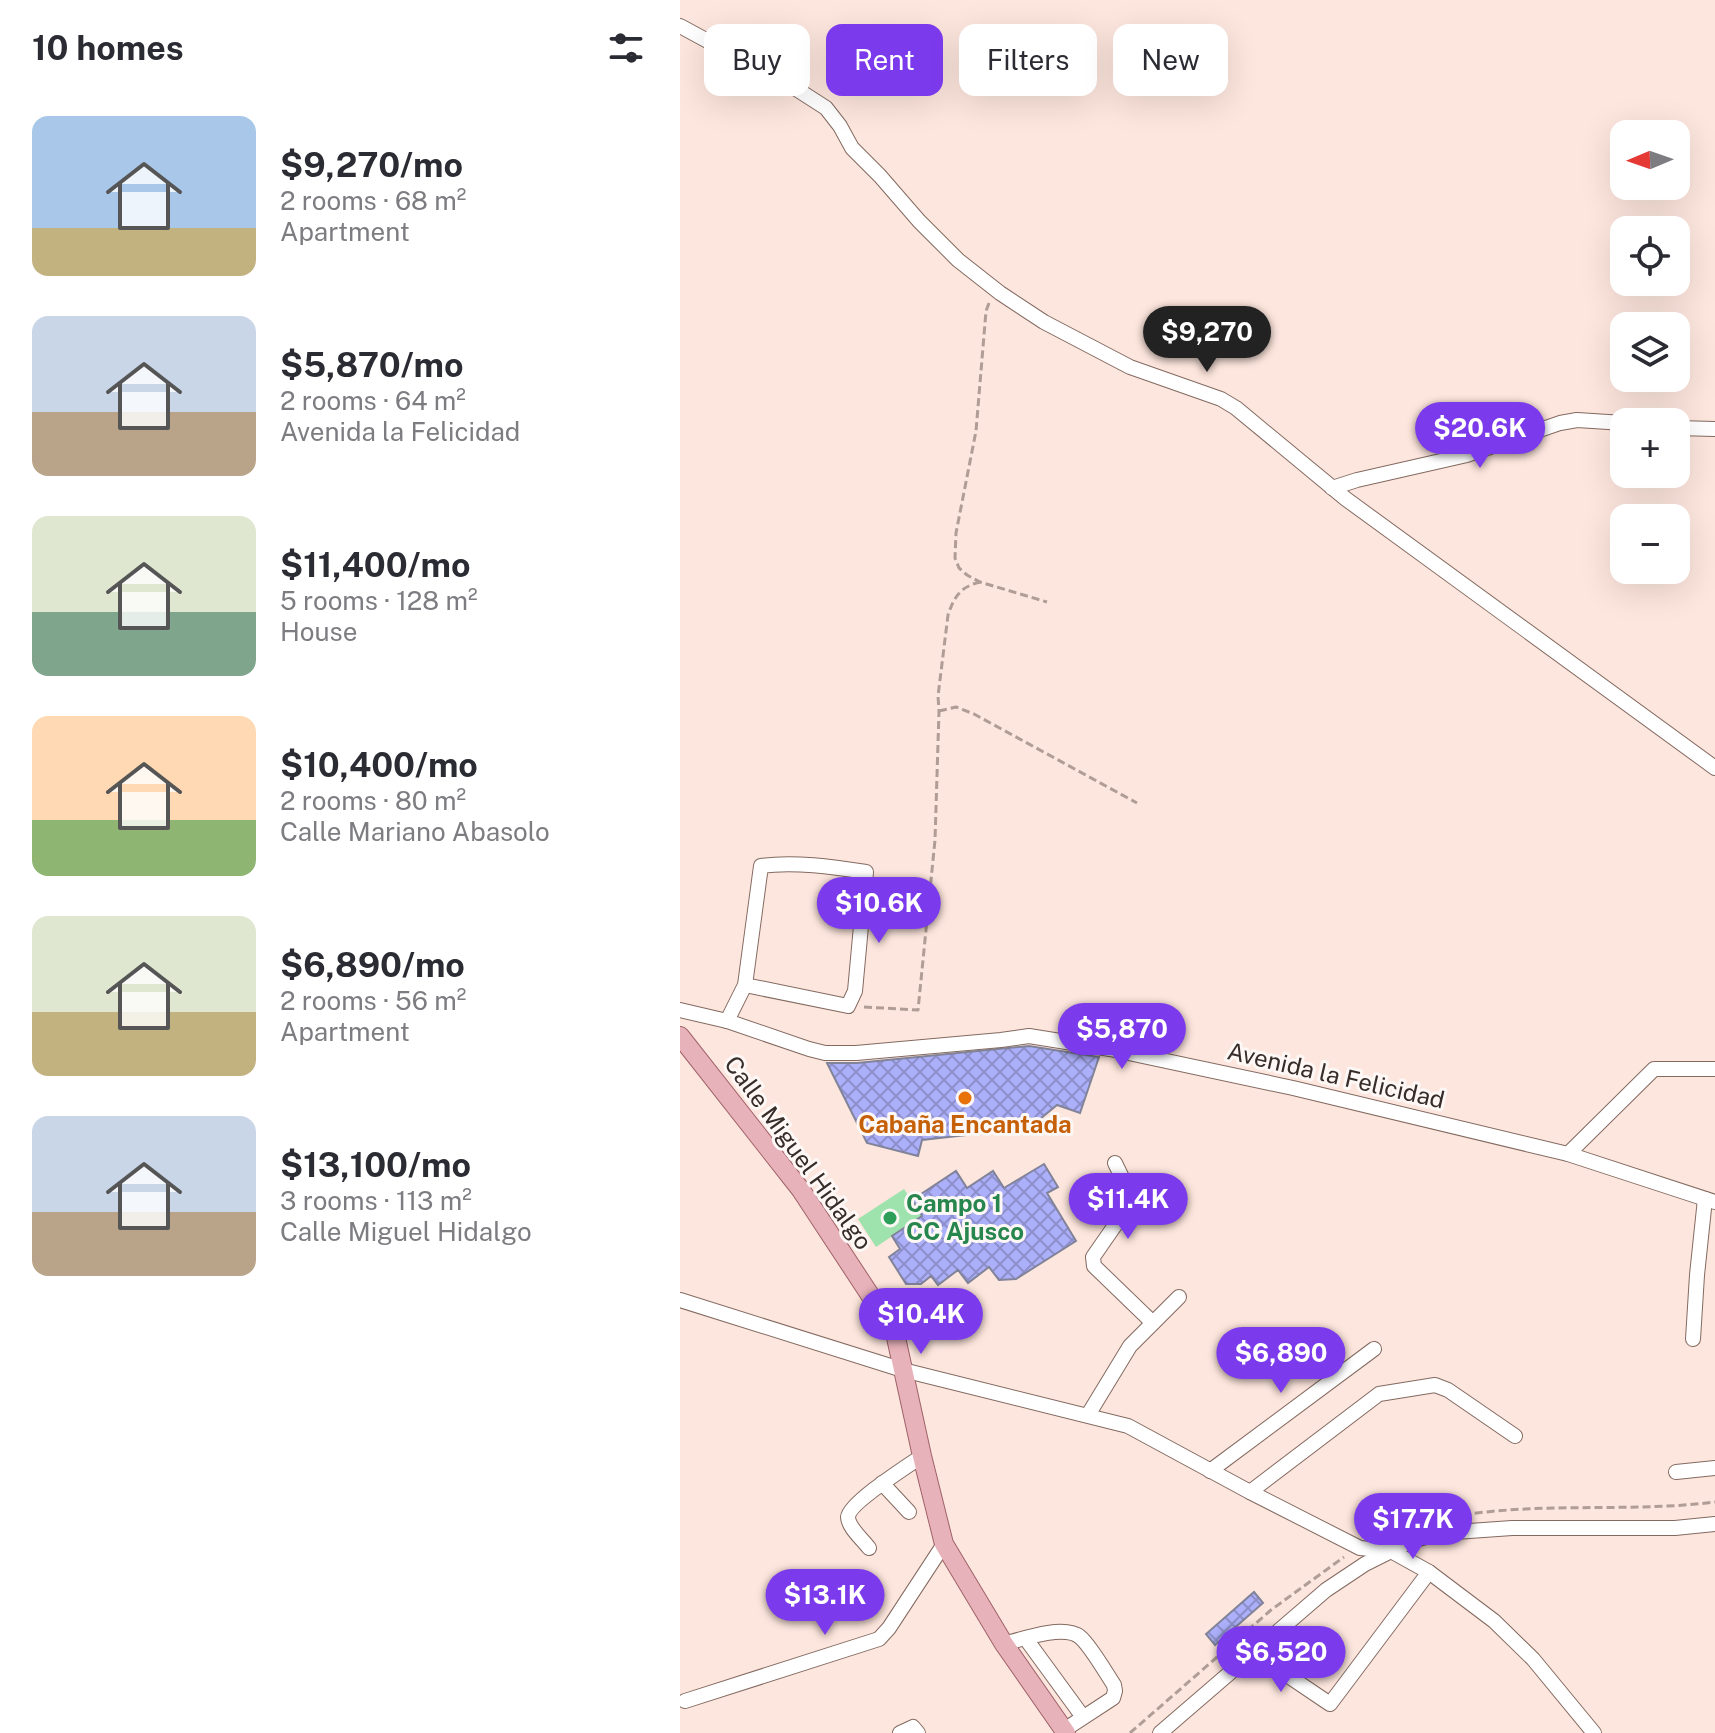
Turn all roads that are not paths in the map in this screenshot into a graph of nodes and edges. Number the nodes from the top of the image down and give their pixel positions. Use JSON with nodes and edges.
{"nodes":[{"id":1,"x":680,"y":26,"type":"edge"},
{"id":2,"x":1610,"y":422,"type":"edge"},
{"id":3,"x":1690,"y":428,"type":"edge"},
{"id":4,"x":1715,"y":429,"type":"edge"},
{"id":5,"x":1332,"y":488,"type":"junction"},
{"id":6,"x":1715,"y":768,"type":"edge"},
{"id":7,"x":745,"y":985,"type":"junction"},
{"id":8,"x":680,"y":1010,"type":"edge"},
{"id":9,"x":727,"y":1021,"type":"junction"},
{"id":10,"x":680,"y":1036,"type":"edge"},
{"id":11,"x":1715,"y":1069,"type":"edge"},
{"id":12,"x":1568,"y":1154,"type":"junction"},
{"id":13,"x":1115,"y":1163,"type":"dead end"},
{"id":14,"x":1710,"y":1200,"type":"edge"},
{"id":15,"x":1179,"y":1297,"type":"dead end"},
{"id":16,"x":680,"y":1300,"type":"edge"},
{"id":17,"x":1153,"y":1323,"type":"junction"},
{"id":18,"x":1693,"y":1339,"type":"dead end"},
{"id":19,"x":1374,"y":1349,"type":"dead end"},
{"id":20,"x":903,"y":1370,"type":"junction"},
{"id":21,"x":1088,"y":1415,"type":"junction"},
{"id":22,"x":1515,"y":1436,"type":"dead end"},
{"id":23,"x":922,"y":1456,"type":"junction"},
{"id":24,"x":1715,"y":1468,"type":"edge"},
{"id":25,"x":1210,"y":1471,"type":"junction"},
{"id":26,"x":1676,"y":1472,"type":"dead end"},
{"id":27,"x":882,"y":1483,"type":"junction"},
{"id":28,"x":1250,"y":1492,"type":"junction"},
{"id":29,"x":909,"y":1512,"type":"dead end"},
{"id":30,"x":1715,"y":1524,"type":"edge"},
{"id":31,"x":944,"y":1544,"type":"junction"},
{"id":32,"x":869,"y":1548,"type":"dead end"},
{"id":33,"x":1391,"y":1551,"type":"junction"},
{"id":34,"x":1429,"y":1572,"type":"junction"},
{"id":35,"x":1026,"y":1639,"type":"junction"},
{"id":36,"x":1004,"y":1644,"type":"junction"},
{"id":37,"x":1253,"y":1652,"type":"junction"},
{"id":38,"x":685,"y":1701,"type":"dead end"},
{"id":39,"x":1083,"y":1717,"type":"junction"},
{"id":40,"x":1065,"y":1732,"type":"edge"},
{"id":41,"x":900,"y":1733,"type":"edge"},
{"id":42,"x":918,"y":1733,"type":"edge"},
{"id":43,"x":1160,"y":1733,"type":"edge"},
{"id":44,"x":1594,"y":1733,"type":"edge"}],
"edges":[{"from":1,"to":5,"type":"street"},
{"from":2,"to":5,"type":"street"},
{"from":3,"to":4,"type":"street"},
{"from":5,"to":6,"type":"street"},
{"from":7,"to":7,"type":"street"},
{"from":7,"to":9,"type":"street"},
{"from":8,"to":9,"type":"street","name":"Avenida la Felicidad"},
{"from":9,"to":12,"type":"street","name":"Avenida la Felicidad"},
{"from":10,"to":20,"type":"main road","name":"Calle Miguel Hidalgo"},
{"from":11,"to":12,"type":"street"},
{"from":12,"to":14,"type":"street","name":"Avenida la Felicidad"},
{"from":13,"to":17,"type":"street"},
{"from":14,"to":18,"type":"street"},
{"from":15,"to":17,"type":"street"},
{"from":16,"to":20,"type":"street"},
{"from":17,"to":21,"type":"street"},
{"from":19,"to":25,"type":"street"},
{"from":20,"to":21,"type":"street"},
{"from":20,"to":23,"type":"main road","name":"Calle Miguel Hidalgo"},
{"from":21,"to":25,"type":"street"},
{"from":22,"to":28,"type":"street"},
{"from":23,"to":27,"type":"street"},
{"from":23,"to":31,"type":"main road","name":"Calle Miguel Hidalgo"},
{"from":24,"to":26,"type":"street"},
{"from":25,"to":28,"type":"street"},
{"from":27,"to":29,"type":"street"},
{"from":27,"to":32,"type":"street"},
{"from":28,"to":33,"type":"street"},
{"from":30,"to":33,"type":"street"},
{"from":31,"to":36,"type":"main road","name":"Calle Miguel Hidalgo"},
{"from":31,"to":38,"type":"street"},
{"from":33,"to":34,"type":"street"},
{"from":33,"to":37,"type":"street"},
{"from":34,"to":37,"type":"street"},
{"from":34,"to":44,"type":"street"},
{"from":35,"to":36,"type":"street"},
{"from":35,"to":39,"type":"street"},
{"from":35,"to":39,"type":"street"},
{"from":36,"to":40,"type":"main road","name":"Calle Miguel Hidalgo"},
{"from":37,"to":43,"type":"street"},
{"from":39,"to":40,"type":"street"},
{"from":41,"to":42,"type":"street"}]}
